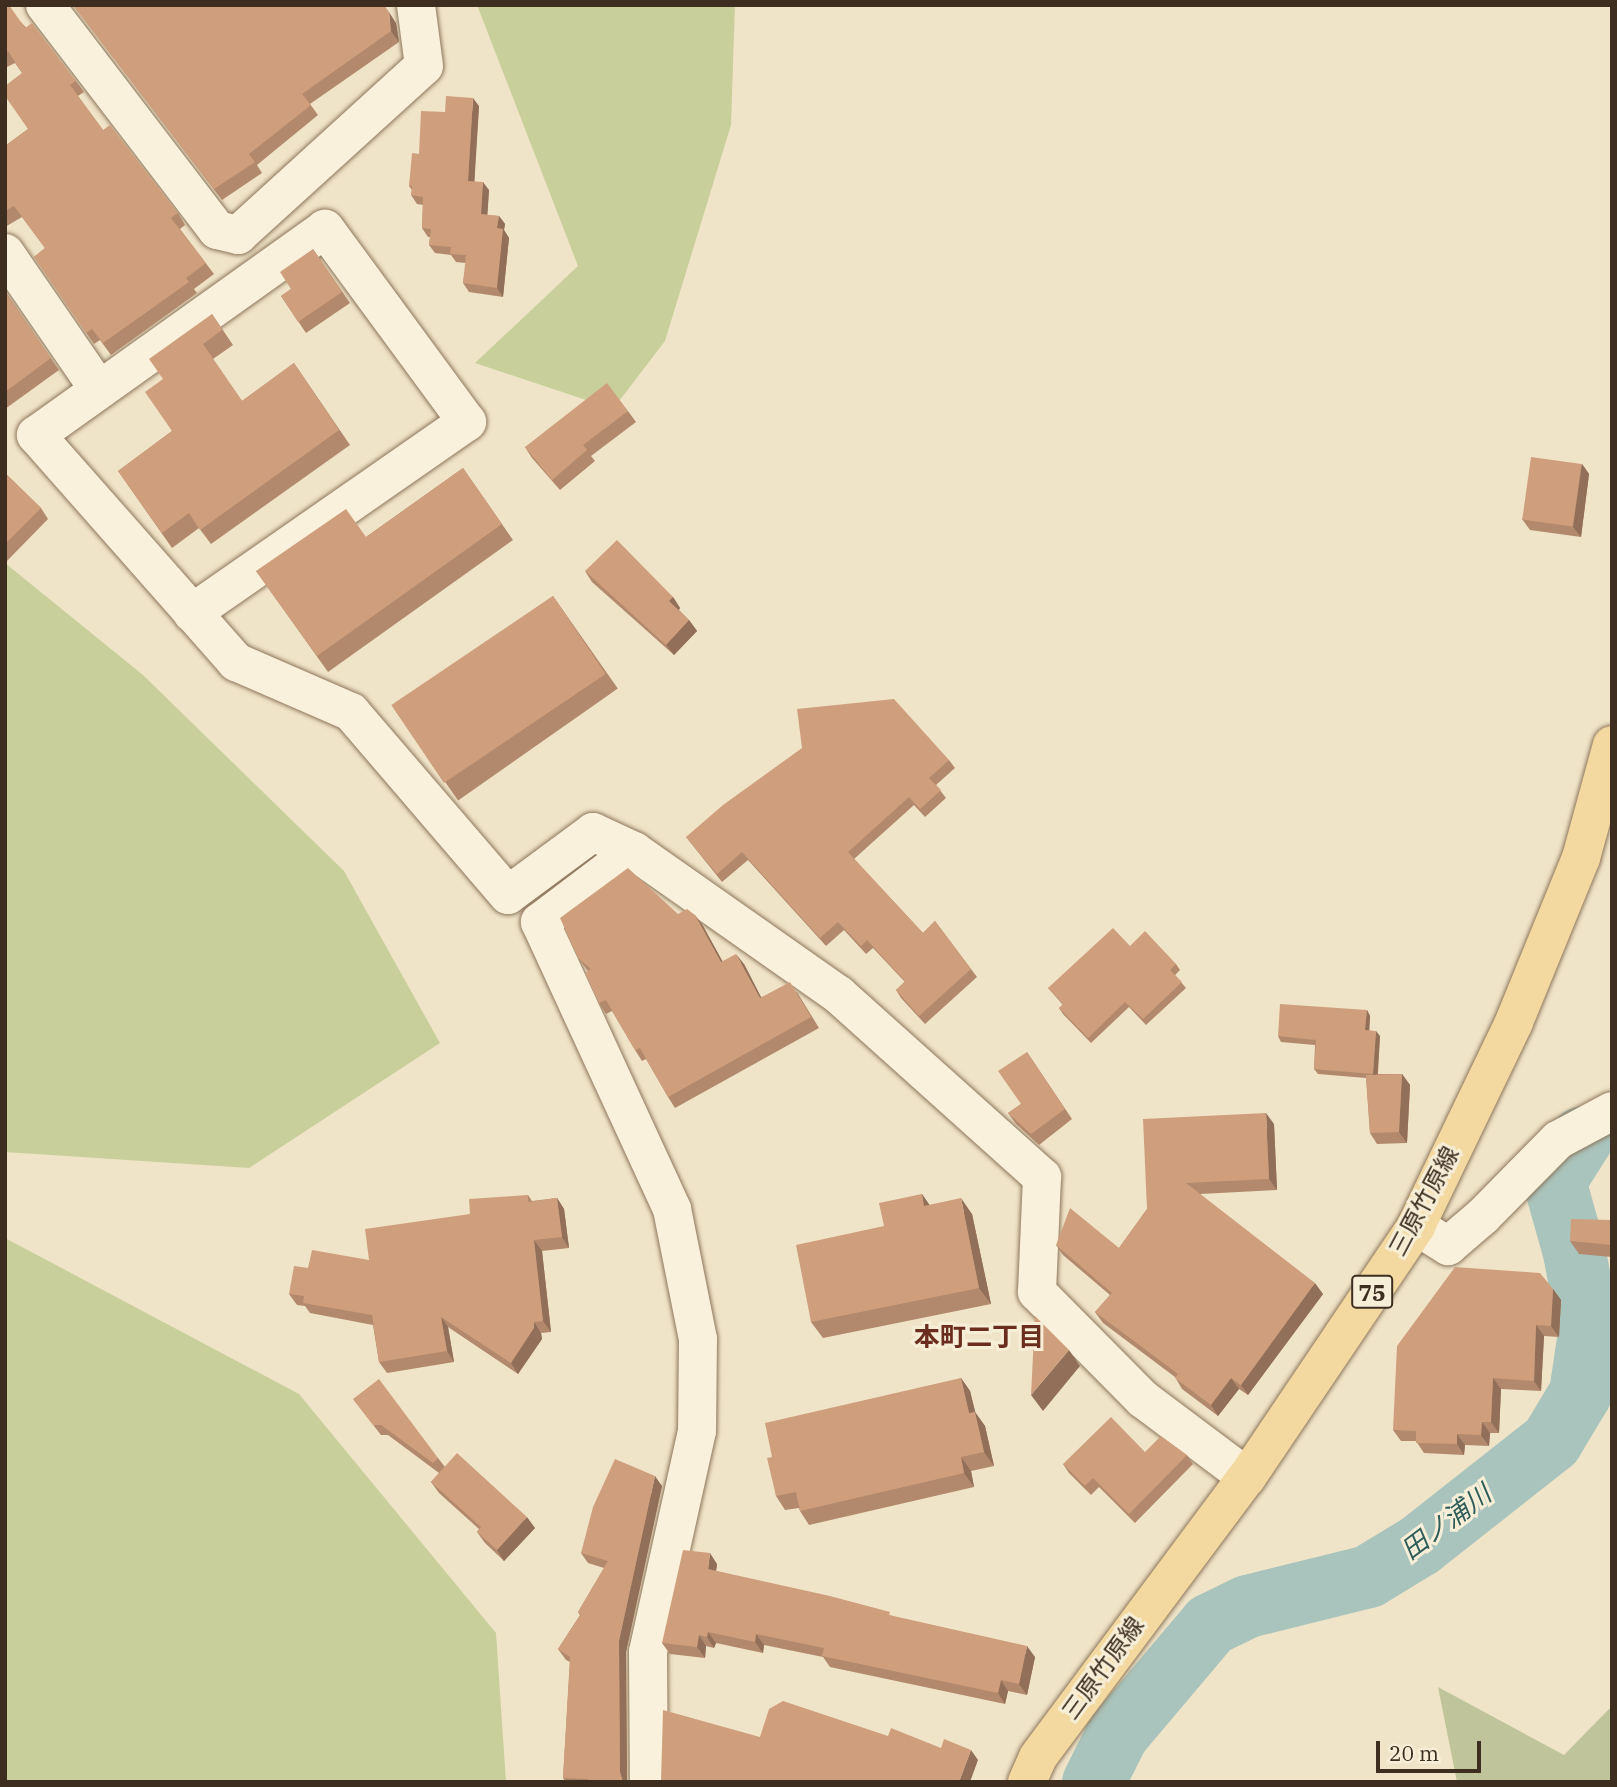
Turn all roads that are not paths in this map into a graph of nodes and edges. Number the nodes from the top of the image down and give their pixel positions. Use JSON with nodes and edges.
{"nodes":[{"id":1,"x":45,"y":5,"type":"edge"},
{"id":2,"x":416,"y":5,"type":"edge"},
{"id":3,"x":5,"y":253,"type":"edge"},
{"id":4,"x":99,"y":390,"type":"junction"},
{"id":5,"x":192,"y":613,"type":"junction"},
{"id":6,"x":1612,"y":745,"type":"edge"},
{"id":7,"x":634,"y":851,"type":"junction"},
{"id":8,"x":1612,"y":1111,"type":"edge"},
{"id":9,"x":1416,"y":1226,"type":"junction"},
{"id":10,"x":1247,"y":1477,"type":"junction"},
{"id":11,"x":649,"y":1782,"type":"edge"},
{"id":12,"x":1027,"y":1782,"type":"edge"}],
"edges":[{"from":1,"to":2,"type":"street"},
{"from":3,"to":4,"type":"street"},
{"from":4,"to":5,"type":"street"},
{"from":4,"to":5,"type":"street"},
{"from":5,"to":7,"type":"street"},
{"from":6,"to":9,"type":"main road","name":"三原竹原線","number":"75"},
{"from":7,"to":10,"type":"street"},
{"from":7,"to":11,"type":"street"},
{"from":8,"to":9,"type":"street"},
{"from":9,"to":10,"type":"main road","name":"三原竹原線","number":"75"},
{"from":10,"to":12,"type":"main road","name":"三原竹原線","number":"75"}]}
